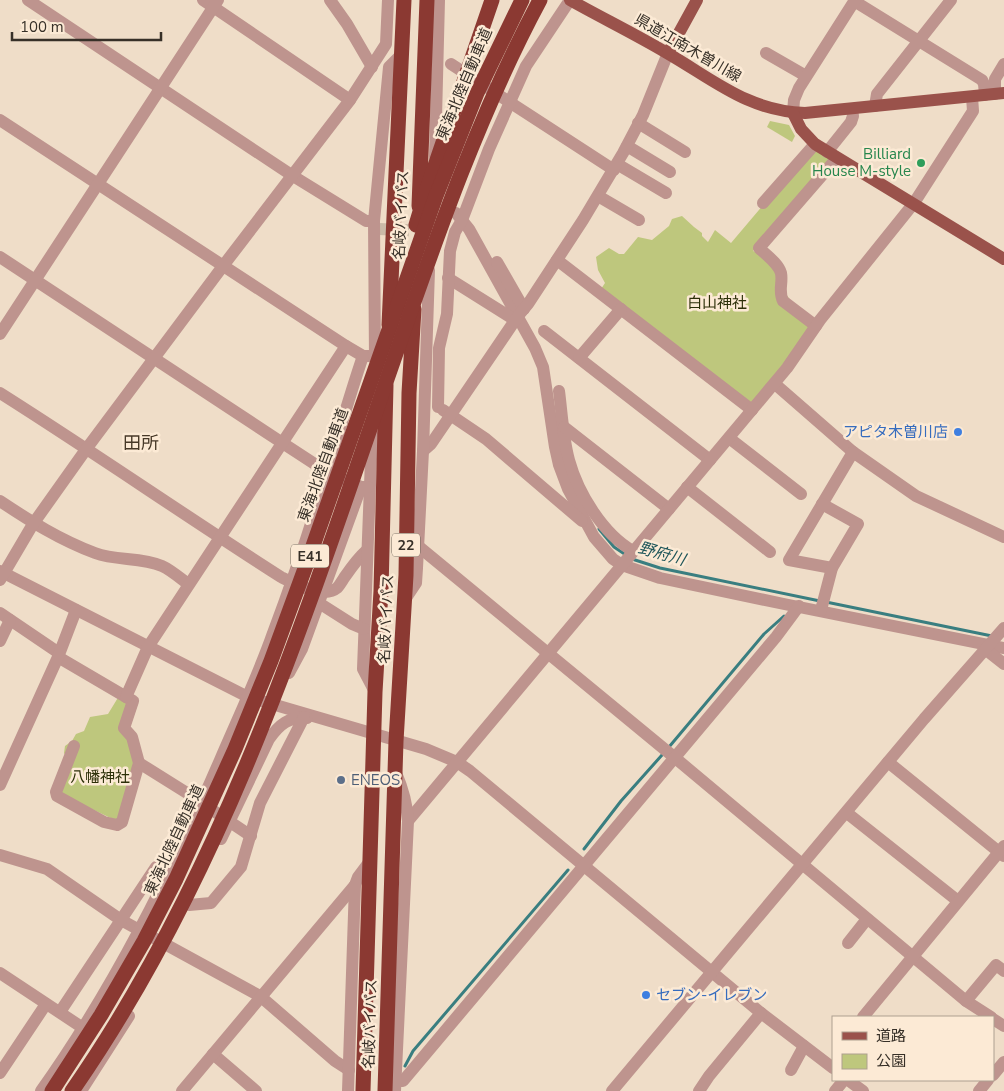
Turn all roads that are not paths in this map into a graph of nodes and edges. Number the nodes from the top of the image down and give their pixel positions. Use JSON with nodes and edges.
{"nodes":[{"id":1,"x":28,"y":0,"type":"edge"},
{"id":2,"x":203,"y":0,"type":"edge"},
{"id":3,"x":330,"y":0,"type":"edge"},
{"id":4,"x":388,"y":0,"type":"edge"},
{"id":5,"x":404,"y":0,"type":"edge"},
{"id":6,"x":427,"y":0,"type":"edge"},
{"id":7,"x":439,"y":0,"type":"edge"},
{"id":8,"x":492,"y":0,"type":"edge"},
{"id":9,"x":522,"y":0,"type":"edge"},
{"id":10,"x":540,"y":0,"type":"edge"},
{"id":11,"x":545,"y":0,"type":"edge"},
{"id":12,"x":570,"y":0,"type":"edge"},
{"id":13,"x":697,"y":0,"type":"edge"},
{"id":14,"x":854,"y":0,"type":"edge"},
{"id":15,"x":951,"y":0,"type":"edge"},
{"id":16,"x":216,"y":4,"type":"edge"},
{"id":17,"x":919,"y":41,"type":"junction"},
{"id":18,"x":668,"y":53,"type":"junction"},
{"id":19,"x":766,"y":53,"type":"dead end"},
{"id":20,"x":402,"y":54,"type":"junction"},
{"id":21,"x":510,"y":60,"type":"junction"},
{"id":22,"x":451,"y":64,"type":"dead end"},
{"id":23,"x":1004,"y":64,"type":"edge"},
{"id":24,"x":372,"y":68,"type":"junction"},
{"id":25,"x":806,"y":76,"type":"junction"},
{"id":26,"x":161,"y":88,"type":"junction"},
{"id":27,"x":995,"y":94,"type":"edge"},
{"id":28,"x":972,"y":97,"type":"junction"},
{"id":29,"x":350,"y":100,"type":"junction"},
{"id":30,"x":510,"y":102,"type":"junction"},
{"id":31,"x":875,"y":106,"type":"junction"},
{"id":32,"x":852,"y":109,"type":"junction"},
{"id":33,"x":794,"y":113,"type":"junction"},
{"id":34,"x":0,"y":120,"type":"edge"},
{"id":35,"x":638,"y":123,"type":"junction"},
{"id":36,"x":815,"y":144,"type":"junction"},
{"id":37,"x":627,"y":146,"type":"junction"},
{"id":38,"x":684,"y":152,"type":"dead end"},
{"id":39,"x":832,"y":155,"type":"junction"},
{"id":40,"x":616,"y":167,"type":"junction"},
{"id":41,"x":670,"y":172,"type":"dead end"},
{"id":42,"x":293,"y":176,"type":"junction"},
{"id":43,"x":99,"y":184,"type":"junction"},
{"id":44,"x":666,"y":193,"type":"dead end"},
{"id":45,"x":598,"y":196,"type":"junction"},
{"id":46,"x":763,"y":203,"type":"dead end"},
{"id":47,"x":914,"y":203,"type":"junction"},
{"id":48,"x":461,"y":210,"type":"junction"},
{"id":49,"x":639,"y":220,"type":"dead end"},
{"id":50,"x":376,"y":226,"type":"junction"},
{"id":51,"x":0,"y":257,"type":"edge"},
{"id":52,"x":1003,"y":257,"type":"edge"},
{"id":53,"x":557,"y":260,"type":"junction"},
{"id":54,"x":223,"y":266,"type":"junction"},
{"id":55,"x":448,"y":278,"type":"junction"},
{"id":56,"x":36,"y":280,"type":"junction"},
{"id":57,"x":621,"y":309,"type":"junction"},
{"id":58,"x":519,"y":314,"type":"junction"},
{"id":59,"x":816,"y":326,"type":"junction"},
{"id":60,"x":544,"y":331,"type":"dead end"},
{"id":61,"x":0,"y":334,"type":"edge"},
{"id":62,"x":346,"y":346,"type":"junction"},
{"id":63,"x":369,"y":356,"type":"junction"},
{"id":64,"x":155,"y":358,"type":"junction"},
{"id":65,"x":579,"y":358,"type":"junction"},
{"id":66,"x":775,"y":384,"type":"junction"},
{"id":67,"x":559,"y":391,"type":"dead end"},
{"id":68,"x":0,"y":393,"type":"edge"},
{"id":69,"x":365,"y":401,"type":"junction"},
{"id":70,"x":424,"y":403,"type":"junction"},
{"id":71,"x":438,"y":407,"type":"junction"},
{"id":72,"x":752,"y":410,"type":"junction"},
{"id":73,"x":450,"y":415,"type":"junction"},
{"id":74,"x":564,"y":427,"type":"junction"},
{"id":75,"x":729,"y":438,"type":"junction"},
{"id":76,"x":281,"y":442,"type":"junction"},
{"id":77,"x":87,"y":448,"type":"junction"},
{"id":78,"x":423,"y":451,"type":"junction"},
{"id":79,"x":853,"y":452,"type":"junction"},
{"id":80,"x":710,"y":460,"type":"junction"},
{"id":81,"x":327,"y":472,"type":"junction"},
{"id":82,"x":687,"y":486,"type":"junction"},
{"id":83,"x":365,"y":487,"type":"junction"},
{"id":84,"x":801,"y":494,"type":"dead end"},
{"id":85,"x":0,"y":501,"type":"edge"},
{"id":86,"x":822,"y":504,"type":"junction"},
{"id":87,"x":669,"y":509,"type":"junction"},
{"id":88,"x":33,"y":524,"type":"junction"},
{"id":89,"x":586,"y":524,"type":"junction"},
{"id":90,"x":1004,"y":537,"type":"edge"},
{"id":91,"x":220,"y":538,"type":"junction"},
{"id":92,"x":418,"y":546,"type":"junction"},
{"id":93,"x":366,"y":551,"type":"junction"},
{"id":94,"x":770,"y":552,"type":"dead end"},
{"id":95,"x":628,"y":558,"type":"junction"},
{"id":96,"x":832,"y":568,"type":"junction"},
{"id":97,"x":1,"y":575,"type":"edge"},
{"id":98,"x":291,"y":582,"type":"junction"},
{"id":99,"x":188,"y":584,"type":"junction"},
{"id":100,"x":321,"y":598,"type":"junction"},
{"id":101,"x":404,"y":601,"type":"junction"},
{"id":102,"x":822,"y":604,"type":"junction"},
{"id":103,"x":799,"y":606,"type":"junction"},
{"id":104,"x":76,"y":610,"type":"junction"},
{"id":105,"x":5,"y":616,"type":"edge"},
{"id":106,"x":364,"y":628,"type":"junction"},
{"id":107,"x":993,"y":640,"type":"edge"},
{"id":108,"x":0,"y":641,"type":"edge"},
{"id":109,"x":148,"y":647,"type":"junction"},
{"id":110,"x":1004,"y":648,"type":"edge"},
{"id":111,"x":548,"y":654,"type":"junction"},
{"id":112,"x":58,"y":655,"type":"junction"},
{"id":113,"x":1004,"y":664,"type":"edge"},
{"id":114,"x":375,"y":692,"type":"junction"},
{"id":115,"x":126,"y":697,"type":"junction"},
{"id":116,"x":248,"y":697,"type":"junction"},
{"id":117,"x":274,"y":705,"type":"junction"},
{"id":118,"x":304,"y":717,"type":"junction"},
{"id":119,"x":322,"y":720,"type":"junction"},
{"id":120,"x":374,"y":735,"type":"junction"},
{"id":121,"x":396,"y":740,"type":"junction"},
{"id":122,"x":74,"y":746,"type":"dead end"},
{"id":123,"x":674,"y":757,"type":"junction"},
{"id":124,"x":457,"y":762,"type":"junction"},
{"id":125,"x":888,"y":762,"type":"junction"},
{"id":126,"x":139,"y":763,"type":"junction"},
{"id":127,"x":396,"y":772,"type":"junction"},
{"id":128,"x":0,"y":785,"type":"edge"},
{"id":129,"x":201,"y":803,"type":"junction"},
{"id":130,"x":847,"y":813,"type":"junction"},
{"id":131,"x":408,"y":821,"type":"junction"},
{"id":132,"x":230,"y":822,"type":"junction"},
{"id":133,"x":251,"y":836,"type":"junction"},
{"id":134,"x":1002,"y":851,"type":"edge"},
{"id":135,"x":0,"y":855,"type":"edge"},
{"id":136,"x":370,"y":861,"type":"junction"},
{"id":137,"x":802,"y":865,"type":"junction"},
{"id":138,"x":583,"y":866,"type":"junction"},
{"id":139,"x":170,"y":872,"type":"junction"},
{"id":140,"x":355,"y":885,"type":"junction"},
{"id":141,"x":958,"y":901,"type":"junction"},
{"id":142,"x":189,"y":905,"type":"junction"},
{"id":143,"x":867,"y":919,"type":"junction"},
{"id":144,"x":121,"y":920,"type":"junction"},
{"id":145,"x":140,"y":931,"type":"junction"},
{"id":146,"x":848,"y":943,"type":"dead end"},
{"id":147,"x":167,"y":947,"type":"junction"},
{"id":148,"x":913,"y":956,"type":"junction"},
{"id":149,"x":1004,"y":971,"type":"edge"},
{"id":150,"x":712,"y":972,"type":"junction"},
{"id":151,"x":0,"y":973,"type":"edge"},
{"id":152,"x":260,"y":996,"type":"junction"},
{"id":153,"x":966,"y":1001,"type":"junction"},
{"id":154,"x":46,"y":1004,"type":"junction"},
{"id":155,"x":60,"y":1012,"type":"junction"},
{"id":156,"x":761,"y":1013,"type":"junction"},
{"id":157,"x":864,"y":1016,"type":"edge"},
{"id":158,"x":989,"y":1016,"type":"edge"},
{"id":159,"x":83,"y":1028,"type":"junction"},
{"id":160,"x":804,"y":1046,"type":"junction"},
{"id":161,"x":214,"y":1054,"type":"junction"},
{"id":162,"x":830,"y":1061,"type":"edge"},
{"id":163,"x":1004,"y":1062,"type":"edge"},
{"id":164,"x":349,"y":1070,"type":"junction"},
{"id":165,"x":791,"y":1070,"type":"dead end"},
{"id":166,"x":0,"y":1074,"type":"edge"},
{"id":167,"x":994,"y":1074,"type":"edge"},
{"id":168,"x":843,"y":1081,"type":"edge"},
{"id":169,"x":849,"y":1081,"type":"edge"},
{"id":170,"x":392,"y":1088,"type":"edge"},
{"id":171,"x":41,"y":1091,"type":"edge"},
{"id":172,"x":52,"y":1091,"type":"edge"},
{"id":173,"x":72,"y":1091,"type":"edge"},
{"id":174,"x":81,"y":1091,"type":"edge"},
{"id":175,"x":182,"y":1091,"type":"edge"},
{"id":176,"x":256,"y":1091,"type":"edge"},
{"id":177,"x":348,"y":1091,"type":"edge"},
{"id":178,"x":363,"y":1091,"type":"edge"},
{"id":179,"x":613,"y":1091,"type":"edge"},
{"id":180,"x":699,"y":1091,"type":"edge"},
{"id":181,"x":835,"y":1091,"type":"edge"},
{"id":182,"x":863,"y":1091,"type":"edge"}],
"edges":[{"from":1,"to":26,"type":"street"},
{"from":2,"to":16,"type":"street"},
{"from":3,"to":24,"type":"street"},
{"from":4,"to":24,"type":"street"},
{"from":5,"to":20,"type":"highway","name":"名岐バイパス","number":"22"},
{"from":6,"to":101,"type":"highway","name":"名岐バイパス","number":"22"},
{"from":7,"to":70,"type":"street"},
{"from":8,"to":69,"type":"highway","bridge":true},
{"from":9,"to":69,"type":"highway","name":"東海北陸自動車道","number":"E41","bridge":true},
{"from":10,"to":21,"type":"highway","number":"E41","bridge":true},
{"from":11,"to":21,"type":"highway","bridge":true},
{"from":12,"to":18,"type":"main road","name":"県道江南木曽川線"},
{"from":12,"to":30,"type":"street"},
{"from":13,"to":18,"type":"main road"},
{"from":14,"to":17,"type":"street"},
{"from":14,"to":25,"type":"street"},
{"from":15,"to":17,"type":"street"},
{"from":16,"to":26,"type":"street"},
{"from":16,"to":29,"type":"street"},
{"from":17,"to":27,"type":"street"},
{"from":17,"to":31,"type":"street"},
{"from":18,"to":33,"type":"main road","name":"県道江南木曽川線"},
{"from":18,"to":35,"type":"street"},
{"from":19,"to":25,"type":"street"},
{"from":20,"to":50,"type":"street"},
{"from":20,"to":114,"type":"highway","name":"名岐バイパス","number":"22"},
{"from":21,"to":173,"type":"highway","number":"E41","bridge":true},
{"from":22,"to":30,"type":"street"},
{"from":23,"to":27,"type":"street"},
{"from":24,"to":29,"type":"street"},
{"from":25,"to":33,"type":"street"},
{"from":26,"to":42,"type":"street"},
{"from":26,"to":43,"type":"street"},
{"from":27,"to":28,"type":"main road","name":"県道江南木曽川線"},
{"from":28,"to":31,"type":"main road","name":"県道江南木曽川線"},
{"from":28,"to":47,"type":"street"},
{"from":29,"to":42,"type":"street"},
{"from":30,"to":40,"type":"street"},
{"from":30,"to":48,"type":"street"},
{"from":31,"to":32,"type":"main road","name":"県道江南木曽川線"},
{"from":32,"to":33,"type":"main road","name":"県道江南木曽川線"},
{"from":32,"to":39,"type":"street"},
{"from":33,"to":36,"type":"main road"},
{"from":34,"to":43,"type":"street"},
{"from":35,"to":37,"type":"street"},
{"from":35,"to":38,"type":"street"},
{"from":36,"to":39,"type":"main road"},
{"from":36,"to":46,"type":"street"},
{"from":37,"to":40,"type":"street"},
{"from":37,"to":41,"type":"street"},
{"from":39,"to":47,"type":"main road"},
{"from":39,"to":59,"type":"street"},
{"from":40,"to":44,"type":"street"},
{"from":40,"to":45,"type":"street"},
{"from":42,"to":50,"type":"street"},
{"from":42,"to":54,"type":"street"},
{"from":43,"to":54,"type":"street"},
{"from":43,"to":56,"type":"street"},
{"from":45,"to":49,"type":"street"},
{"from":45,"to":53,"type":"street"},
{"from":47,"to":52,"type":"main road"},
{"from":47,"to":59,"type":"street"},
{"from":48,"to":55,"type":"street"},
{"from":48,"to":58,"type":"street"},
{"from":50,"to":63,"type":"street"},
{"from":51,"to":56,"type":"street"},
{"from":53,"to":57,"type":"street"},
{"from":53,"to":58,"type":"street"},
{"from":54,"to":62,"type":"street"},
{"from":54,"to":64,"type":"street"},
{"from":55,"to":58,"type":"street"},
{"from":55,"to":71,"type":"street"},
{"from":56,"to":61,"type":"street"},
{"from":56,"to":64,"type":"street"},
{"from":57,"to":65,"type":"street"},
{"from":57,"to":72,"type":"street"},
{"from":58,"to":73,"type":"street"},
{"from":58,"to":89,"type":"street"},
{"from":59,"to":66,"type":"street"},
{"from":60,"to":65,"type":"street"},
{"from":62,"to":63,"type":"street"},
{"from":62,"to":76,"type":"street"},
{"from":63,"to":81,"type":"street"},
{"from":63,"to":83,"type":"street"},
{"from":64,"to":76,"type":"street"},
{"from":64,"to":77,"type":"street"},
{"from":65,"to":80,"type":"street"},
{"from":66,"to":72,"type":"street"},
{"from":66,"to":79,"type":"street"},
{"from":67,"to":74,"type":"street"},
{"from":68,"to":77,"type":"street"},
{"from":69,"to":172,"type":"highway","name":"東海北陸自動車道","number":"E41","bridge":true},
{"from":70,"to":71,"type":"street"},
{"from":70,"to":78,"type":"street"},
{"from":71,"to":73,"type":"street"},
{"from":72,"to":75,"type":"street"},
{"from":73,"to":78,"type":"street"},
{"from":73,"to":89,"type":"street"},
{"from":74,"to":87,"type":"street"},
{"from":74,"to":95,"type":"street"},
{"from":75,"to":80,"type":"street"},
{"from":75,"to":84,"type":"street"},
{"from":76,"to":81,"type":"street"},
{"from":76,"to":91,"type":"street"},
{"from":77,"to":88,"type":"street"},
{"from":77,"to":91,"type":"street"},
{"from":78,"to":92,"type":"street"},
{"from":79,"to":86,"type":"street"},
{"from":79,"to":90,"type":"street"},
{"from":80,"to":82,"type":"street"},
{"from":81,"to":83,"type":"street"},
{"from":81,"to":98,"type":"street"},
{"from":82,"to":87,"type":"street"},
{"from":82,"to":94,"type":"street"},
{"from":83,"to":93,"type":"street"},
{"from":83,"to":100,"type":"street"},
{"from":85,"to":88,"type":"street"},
{"from":86,"to":96,"type":"street"},
{"from":86,"to":96,"type":"street"},
{"from":87,"to":95,"type":"street"},
{"from":88,"to":97,"type":"street"},
{"from":88,"to":99,"type":"street"},
{"from":89,"to":95,"type":"street"},
{"from":91,"to":98,"type":"street"},
{"from":91,"to":99,"type":"street"},
{"from":92,"to":101,"type":"street"},
{"from":92,"to":111,"type":"street"},
{"from":93,"to":100,"type":"street"},
{"from":93,"to":106,"type":"street"},
{"from":95,"to":103,"type":"street"},
{"from":95,"to":111,"type":"street"},
{"from":96,"to":102,"type":"street"},
{"from":97,"to":104,"type":"street"},
{"from":98,"to":100,"type":"street"},
{"from":98,"to":116,"type":"street"},
{"from":99,"to":109,"type":"street"},
{"from":100,"to":106,"type":"street"},
{"from":100,"to":117,"type":"street"},
{"from":101,"to":121,"type":"highway","name":"名岐バイパス","number":"22"},
{"from":102,"to":103,"type":"street"},
{"from":102,"to":107,"type":"street"},
{"from":103,"to":123,"type":"street"},
{"from":104,"to":109,"type":"street"},
{"from":104,"to":112,"type":"street"},
{"from":105,"to":108,"type":"street"},
{"from":105,"to":112,"type":"street"},
{"from":106,"to":114,"type":"street"},
{"from":107,"to":110,"type":"street"},
{"from":107,"to":113,"type":"street"},
{"from":107,"to":125,"type":"street"},
{"from":109,"to":115,"type":"street"},
{"from":109,"to":116,"type":"street"},
{"from":111,"to":123,"type":"street"},
{"from":111,"to":124,"type":"street"},
{"from":112,"to":115,"type":"street"},
{"from":112,"to":128,"type":"street"},
{"from":114,"to":120,"type":"highway","name":"名岐バイパス","number":"22"},
{"from":115,"to":126,"type":"street"},
{"from":116,"to":117,"type":"street"},
{"from":116,"to":129,"type":"street"},
{"from":117,"to":119,"type":"street"},
{"from":118,"to":119,"type":"street"},
{"from":118,"to":132,"type":"street"},
{"from":118,"to":133,"type":"street"},
{"from":119,"to":120,"type":"street"},
{"from":120,"to":121,"type":"street"},
{"from":120,"to":136,"type":"highway","name":"名岐バイパス","number":"22"},
{"from":121,"to":124,"type":"street"},
{"from":121,"to":127,"type":"highway","name":"名岐バイパス","number":"22"},
{"from":122,"to":126,"type":"street"},
{"from":123,"to":137,"type":"street"},
{"from":123,"to":138,"type":"street"},
{"from":124,"to":131,"type":"street"},
{"from":124,"to":138,"type":"street"},
{"from":125,"to":130,"type":"street"},
{"from":125,"to":134,"type":"street"},
{"from":126,"to":129,"type":"street"},
{"from":127,"to":131,"type":"street"},
{"from":127,"to":170,"type":"highway","name":"名岐バイパス","number":"22"},
{"from":129,"to":132,"type":"street"},
{"from":129,"to":139,"type":"street"},
{"from":130,"to":137,"type":"street"},
{"from":130,"to":141,"type":"street"},
{"from":131,"to":170,"type":"street"},
{"from":132,"to":133,"type":"street"},
{"from":132,"to":142,"type":"street"},
{"from":133,"to":142,"type":"street"},
{"from":134,"to":141,"type":"street"},
{"from":135,"to":144,"type":"street"},
{"from":136,"to":140,"type":"street"},
{"from":136,"to":178,"type":"highway","name":"名岐バイパス","number":"22"},
{"from":137,"to":143,"type":"street"},
{"from":137,"to":150,"type":"street"},
{"from":138,"to":150,"type":"street"},
{"from":138,"to":170,"type":"street"},
{"from":139,"to":144,"type":"street"},
{"from":139,"to":145,"type":"street"},
{"from":140,"to":152,"type":"street"},
{"from":140,"to":164,"type":"street"},
{"from":141,"to":148,"type":"street"},
{"from":142,"to":147,"type":"street"},
{"from":143,"to":146,"type":"street"},
{"from":143,"to":148,"type":"street"},
{"from":144,"to":145,"type":"street"},
{"from":144,"to":155,"type":"street"},
{"from":145,"to":147,"type":"street"},
{"from":145,"to":159,"type":"street"},
{"from":147,"to":152,"type":"street"},
{"from":147,"to":174,"type":"street"},
{"from":148,"to":153,"type":"street"},
{"from":148,"to":157,"type":"street"},
{"from":149,"to":153,"type":"street"},
{"from":150,"to":156,"type":"street"},
{"from":150,"to":179,"type":"street"},
{"from":151,"to":154,"type":"street"},
{"from":152,"to":161,"type":"street"},
{"from":152,"to":164,"type":"street"},
{"from":153,"to":158,"type":"street"},
{"from":154,"to":155,"type":"street"},
{"from":154,"to":166,"type":"street"},
{"from":155,"to":159,"type":"street"},
{"from":156,"to":160,"type":"street"},
{"from":156,"to":180,"type":"street"},
{"from":159,"to":171,"type":"street"},
{"from":160,"to":162,"type":"street"},
{"from":160,"to":165,"type":"street"},
{"from":161,"to":175,"type":"street"},
{"from":161,"to":176,"type":"street"},
{"from":163,"to":167,"type":"street"},
{"from":164,"to":177,"type":"street"},
{"from":168,"to":181,"type":"street"},
{"from":169,"to":182,"type":"street"}]}
